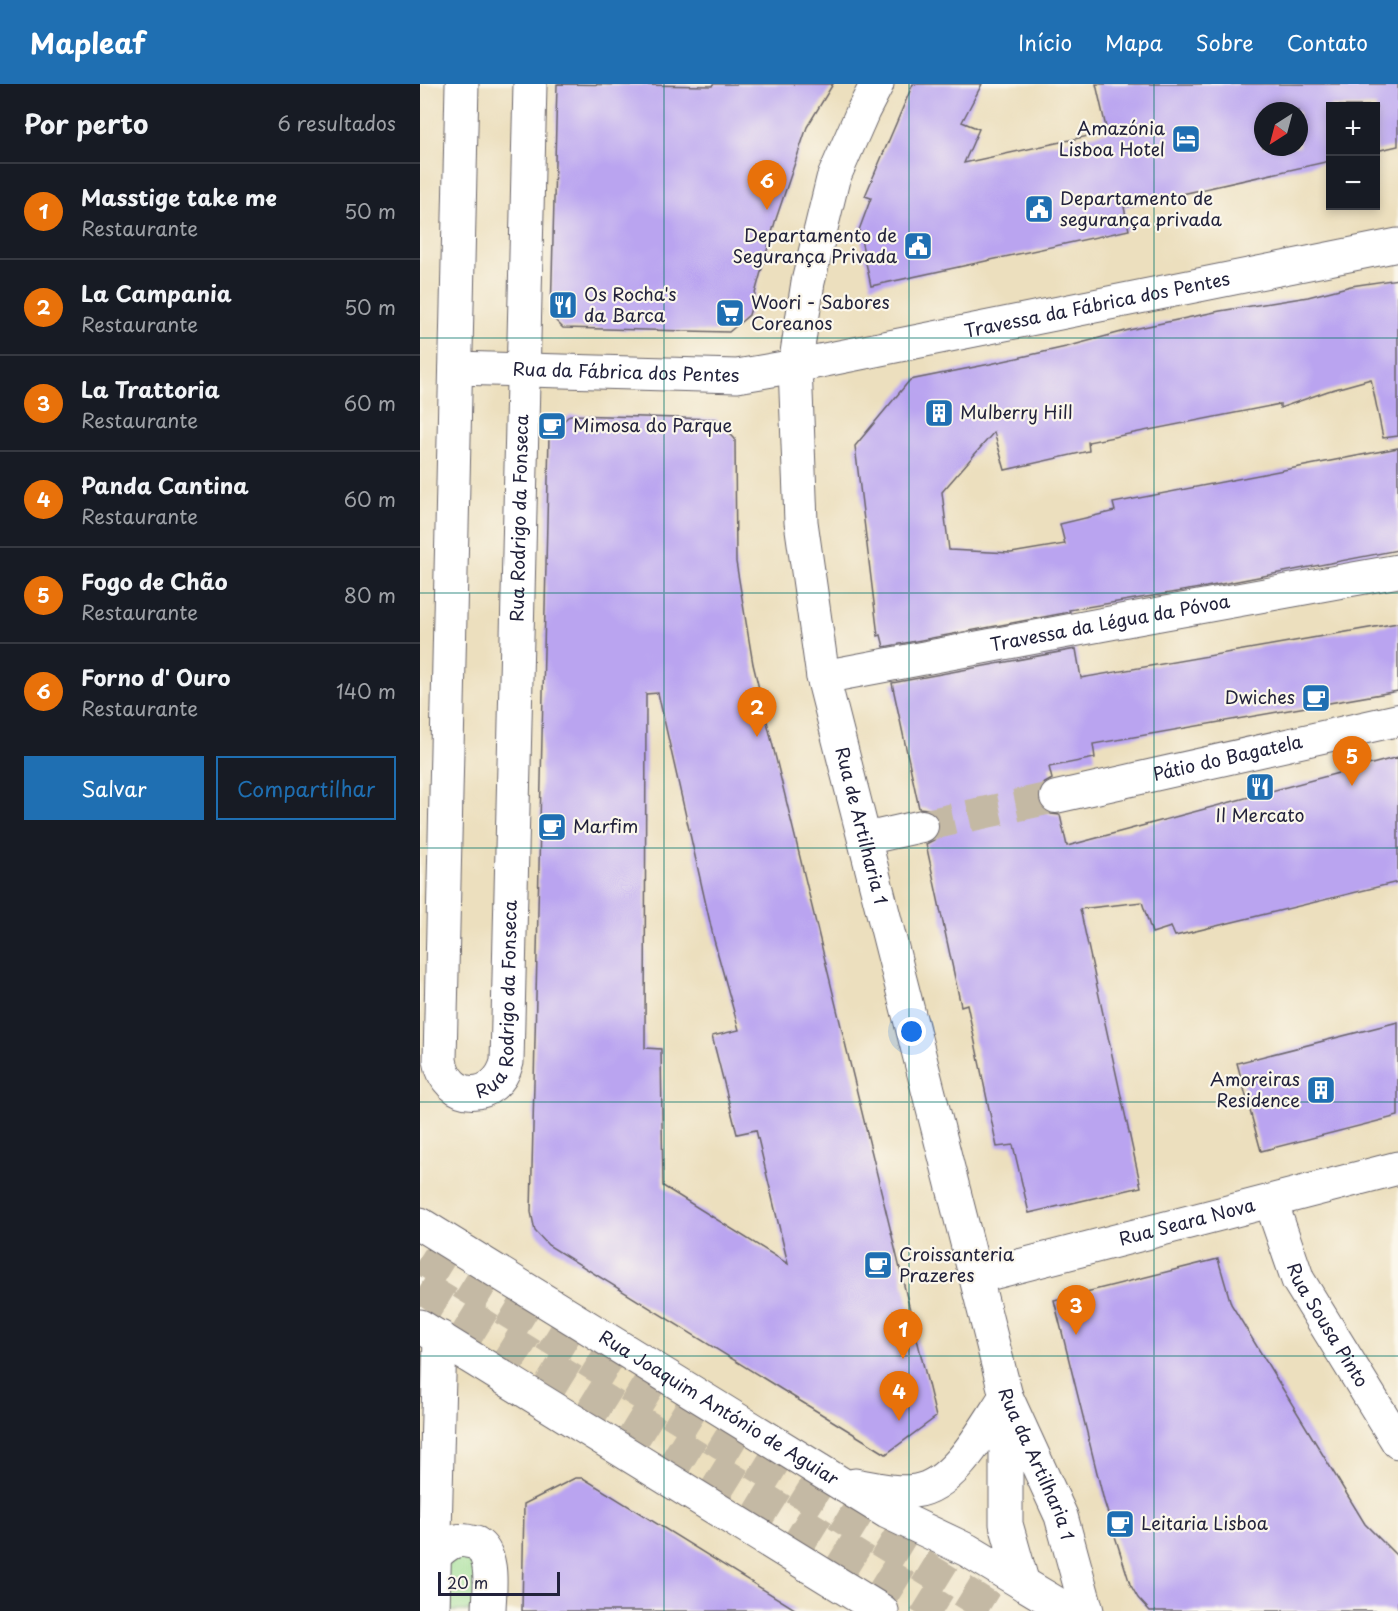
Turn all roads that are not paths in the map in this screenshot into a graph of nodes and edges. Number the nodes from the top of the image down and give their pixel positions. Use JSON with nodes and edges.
{"nodes":[{"id":1,"x":462,"y":84,"type":"edge"},
{"id":2,"x":530,"y":84,"type":"edge"},
{"id":3,"x":877,"y":84,"type":"edge"},
{"id":4,"x":1398,"y":245,"type":"edge"},
{"id":5,"x":795,"y":366,"type":"junction"},
{"id":6,"x":456,"y":368,"type":"junction"},
{"id":7,"x":523,"y":370,"type":"junction"},
{"id":8,"x":1398,"y":571,"type":"edge"},
{"id":9,"x":823,"y":677,"type":"junction"},
{"id":10,"x":1398,"y":720,"type":"edge"},
{"id":11,"x":1056,"y":796,"type":"tunnel mouth"},
{"id":12,"x":922,"y":826,"type":"tunnel mouth"},
{"id":13,"x":864,"y":839,"type":"junction"},
{"id":14,"x":1398,"y":1168,"type":"edge"},
{"id":15,"x":1271,"y":1202,"type":"junction"},
{"id":16,"x":420,"y":1224,"type":"edge"},
{"id":17,"x":976,"y":1277,"type":"junction"},
{"id":18,"x":430,"y":1332,"type":"edge"},
{"id":19,"x":1006,"y":1396,"type":"junction"},
{"id":20,"x":1398,"y":1442,"type":"edge"},
{"id":21,"x":841,"y":1483,"type":"junction"},
{"id":22,"x":434,"y":1556,"type":"junction"},
{"id":23,"x":1023,"y":1584,"type":"junction"},
{"id":24,"x":433,"y":1611,"type":"edge"},
{"id":25,"x":489,"y":1611,"type":"edge"},
{"id":26,"x":882,"y":1611,"type":"edge"},
{"id":27,"x":1069,"y":1611,"type":"edge"},
{"id":28,"x":1087,"y":1611,"type":"edge"}],
"edges":[{"from":1,"to":6,"type":"street","name":"Rua Rodrigo da Fonseca"},
{"from":2,"to":7,"type":"street","name":"Rua Rodrigo da Fonseca"},
{"from":3,"to":5,"type":"street","name":"Rua de Artilharia 1"},
{"from":4,"to":5,"type":"street","name":"Travessa da Fábrica dos Pentes"},
{"from":5,"to":7,"type":"street","name":"Rua da Fábrica dos Pentes"},
{"from":5,"to":9,"type":"street","name":"Rua de Artilharia 1"},
{"from":6,"to":7,"type":"street","name":"Rua da Fábrica dos Pentes"},
{"from":6,"to":7,"type":"street","name":"Rua Rodrigo da Fonseca"},
{"from":8,"to":9,"type":"street","name":"Travessa da Légua da Póvoa"},
{"from":9,"to":13,"type":"street","name":"Rua de Artilharia 1"},
{"from":10,"to":11,"type":"street","name":"Pátio do Bagatela"},
{"from":12,"to":13,"type":"street"},
{"from":13,"to":17,"type":"street","name":"Rua de Artilharia 1"},
{"from":14,"to":15,"type":"street","name":"Rua Seara Nova"},
{"from":15,"to":17,"type":"street","name":"Rua Seara Nova"},
{"from":15,"to":20,"type":"street","name":"Rua Sousa Pinto"},
{"from":16,"to":21,"type":"street","name":"Rua Joaquim António de Aguiar"},
{"from":17,"to":19,"type":"street","name":"Rua de Artilharia 1"},
{"from":18,"to":22,"type":"street"},
{"from":18,"to":26,"type":"street"},
{"from":19,"to":21,"type":"street"},
{"from":19,"to":23,"type":"street","name":"Rua da Artilharia 1"},
{"from":19,"to":28,"type":"street","name":"Rua da Artilharia 1"},
{"from":21,"to":23,"type":"street","name":"Rua Joaquim António de Aguiar"},
{"from":22,"to":24,"type":"street"},
{"from":22,"to":25,"type":"street"},
{"from":23,"to":27,"type":"street","name":"Rua Joaquim António de Aguiar"}]}
